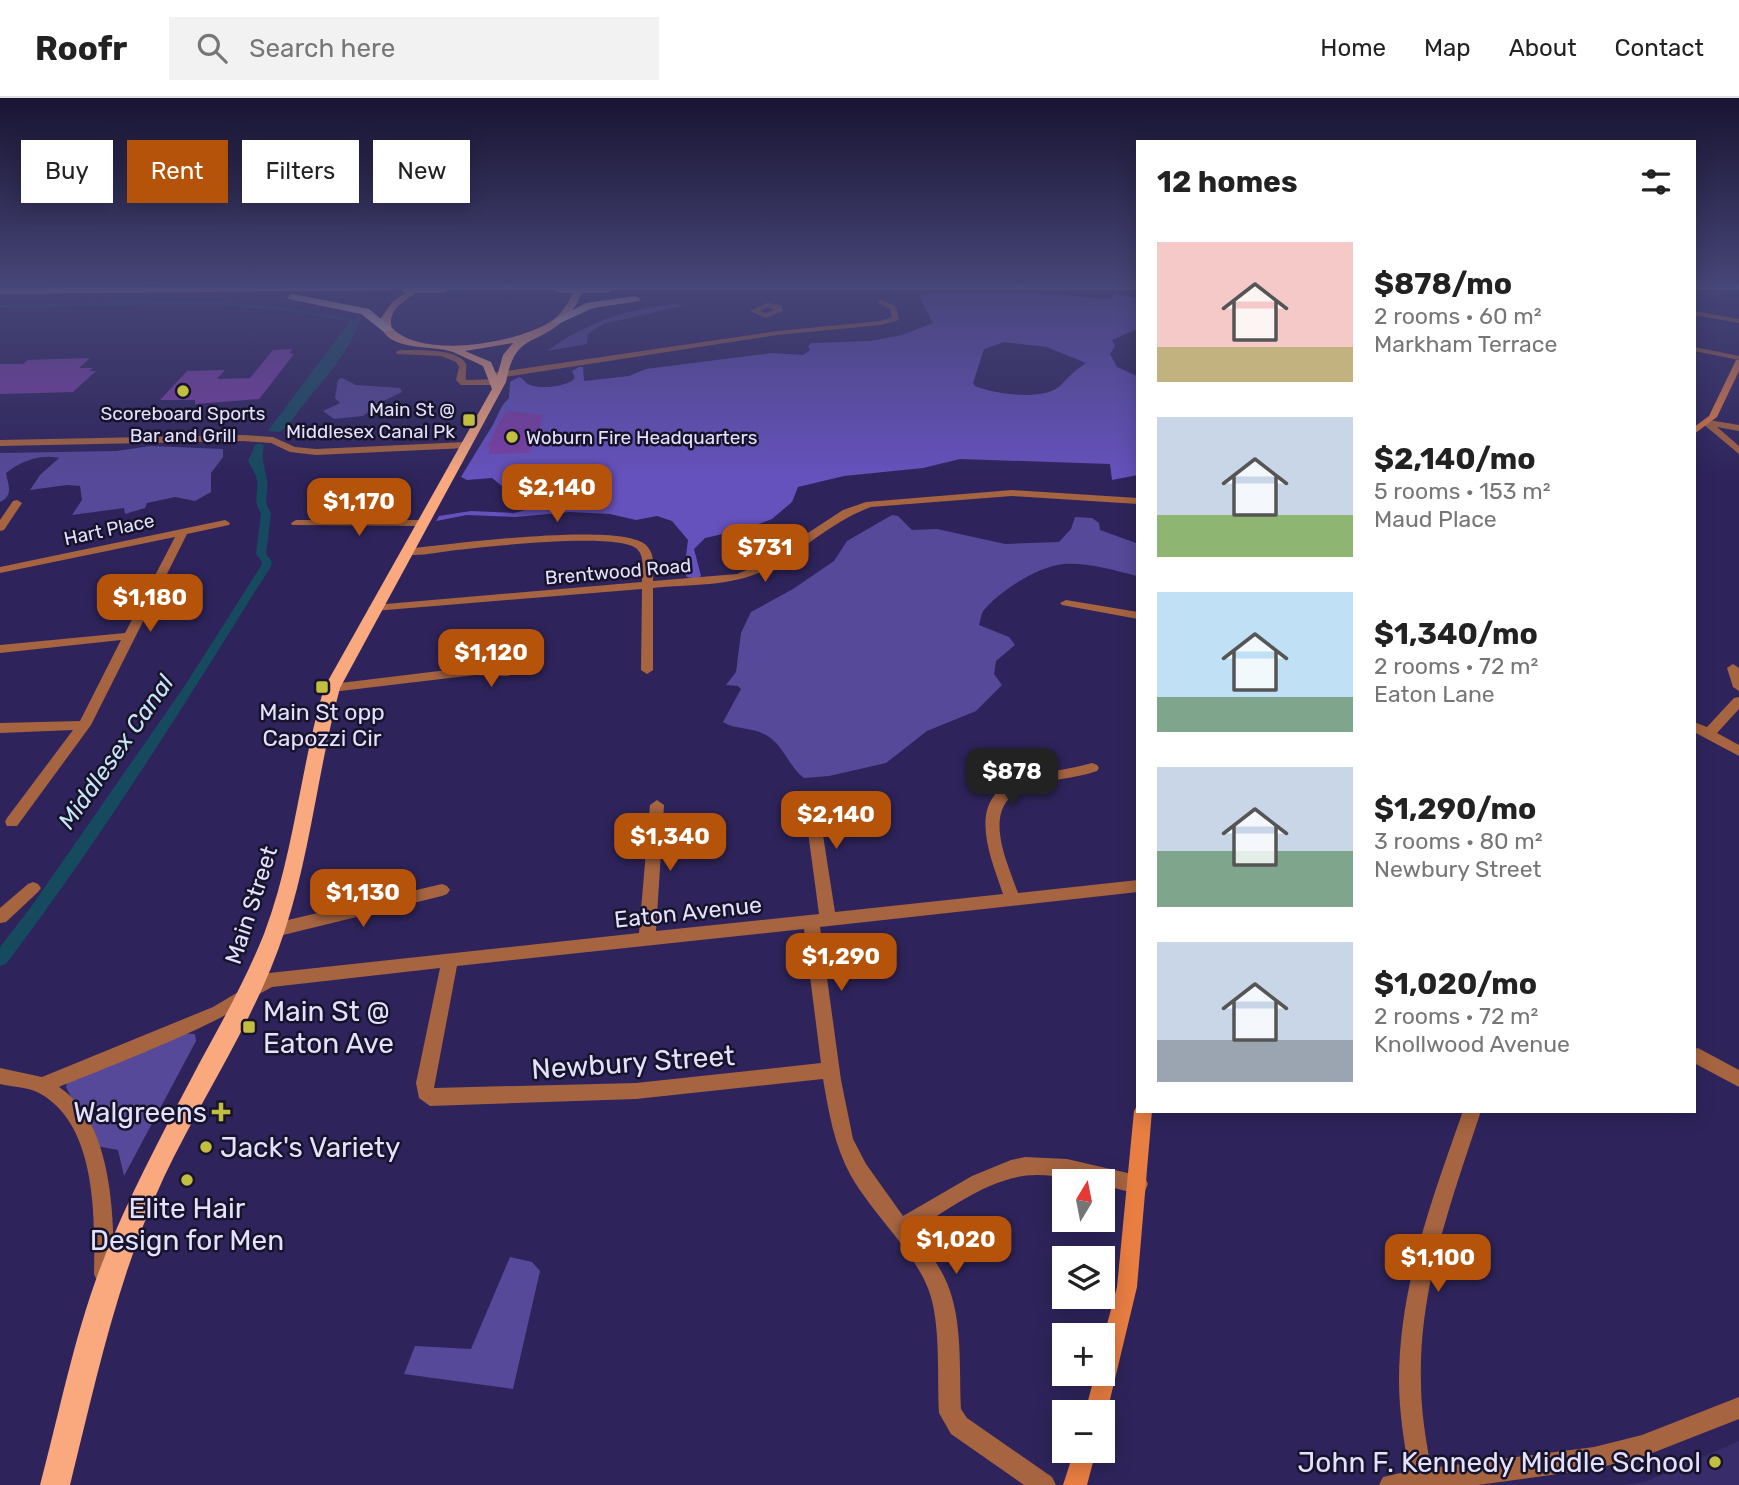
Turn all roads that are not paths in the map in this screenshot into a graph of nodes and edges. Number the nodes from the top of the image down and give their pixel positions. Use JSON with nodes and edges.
{"nodes":[{"id":1,"x":439,"y":349,"type":"edge"},
{"id":2,"x":511,"y":349,"type":"edge"},
{"id":3,"x":652,"y":349,"type":"edge"},
{"id":4,"x":1696,"y":349,"type":"edge"},
{"id":5,"x":400,"y":352,"type":"dead end"},
{"id":6,"x":1739,"y":360,"type":"edge"},
{"id":7,"x":497,"y":381,"type":"junction"},
{"id":8,"x":1707,"y":423,"type":"junction"},
{"id":9,"x":1739,"y":428,"type":"edge"},
{"id":10,"x":1696,"y":430,"type":"edge"},
{"id":11,"x":0,"y":443,"type":"edge"},
{"id":12,"x":466,"y":445,"type":"junction"},
{"id":13,"x":1739,"y":451,"type":"edge"},
{"id":14,"x":1136,"y":501,"type":"edge"},
{"id":15,"x":17,"y":503,"type":"dead end"},
{"id":16,"x":225,"y":523,"type":"dead end"},
{"id":17,"x":296,"y":523,"type":"dead end"},
{"id":18,"x":422,"y":523,"type":"junction"},
{"id":19,"x":0,"y":528,"type":"edge"},
{"id":20,"x":183,"y":532,"type":"junction"},
{"id":21,"x":406,"y":552,"type":"junction"},
{"id":22,"x":0,"y":570,"type":"edge"},
{"id":23,"x":646,"y":586,"type":"junction"},
{"id":24,"x":1066,"y":603,"type":"dead end"},
{"id":25,"x":374,"y":608,"type":"junction"},
{"id":26,"x":1136,"y":616,"type":"edge"},
{"id":27,"x":129,"y":636,"type":"junction"},
{"id":28,"x":0,"y":649,"type":"edge"},
{"id":29,"x":1733,"y":668,"type":"dead end"},
{"id":30,"x":647,"y":670,"type":"dead end"},
{"id":31,"x":475,"y":671,"type":"dead end"},
{"id":32,"x":332,"y":688,"type":"junction"},
{"id":33,"x":1739,"y":688,"type":"edge"},
{"id":34,"x":1739,"y":702,"type":"edge"},
{"id":35,"x":84,"y":725,"type":"junction"},
{"id":36,"x":0,"y":728,"type":"edge"},
{"id":37,"x":1699,"y":730,"type":"edge"},
{"id":38,"x":1739,"y":751,"type":"edge"},
{"id":39,"x":1092,"y":768,"type":"dead end"},
{"id":40,"x":802,"y":801,"type":"dead end"},
{"id":41,"x":657,"y":805,"type":"dead end"},
{"id":42,"x":12,"y":822,"type":"dead end"},
{"id":43,"x":1136,"y":886,"type":"edge"},
{"id":44,"x":33,"y":888,"type":"dead end"},
{"id":45,"x":442,"y":890,"type":"dead end"},
{"id":46,"x":1012,"y":899,"type":"junction"},
{"id":47,"x":0,"y":917,"type":"edge"},
{"id":48,"x":820,"y":920,"type":"junction"},
{"id":49,"x":275,"y":930,"type":"junction"},
{"id":50,"x":647,"y":939,"type":"junction"},
{"id":51,"x":450,"y":961,"type":"junction"},
{"id":52,"x":248,"y":993,"type":"junction"},
{"id":53,"x":1698,"y":1056,"type":"dead end"},
{"id":54,"x":831,"y":1070,"type":"junction"},
{"id":55,"x":0,"y":1076,"type":"edge"},
{"id":56,"x":1739,"y":1079,"type":"edge"},
{"id":57,"x":43,"y":1085,"type":"junction"},
{"id":58,"x":1143,"y":1113,"type":"edge"},
{"id":59,"x":1471,"y":1113,"type":"edge"},
{"id":60,"x":1138,"y":1184,"type":"junction"},
{"id":61,"x":900,"y":1229,"type":"junction"},
{"id":62,"x":102,"y":1304,"type":"junction"},
{"id":63,"x":1100,"y":1400,"type":"edge"},
{"id":64,"x":1739,"y":1408,"type":"edge"},
{"id":65,"x":1081,"y":1463,"type":"edge"},
{"id":66,"x":1422,"y":1480,"type":"junction"},
{"id":67,"x":55,"y":1485,"type":"edge"},
{"id":68,"x":1044,"y":1485,"type":"edge"},
{"id":69,"x":1074,"y":1485,"type":"edge"},
{"id":70,"x":1391,"y":1485,"type":"edge"}],
"edges":[{"from":1,"to":7,"type":"main road"},
{"from":2,"to":7,"type":"main road","name":"Main Street"},
{"from":3,"to":7,"type":"street"},
{"from":4,"to":6,"type":"street"},
{"from":5,"to":7,"type":"street"},
{"from":6,"to":8,"type":"main road"},
{"from":7,"to":12,"type":"main road","name":"Main Street"},
{"from":8,"to":9,"type":"street"},
{"from":8,"to":10,"type":"main road"},
{"from":8,"to":13,"type":"street"},
{"from":11,"to":12,"type":"street"},
{"from":12,"to":18,"type":"main road","name":"Main Street"},
{"from":14,"to":23,"type":"street","name":"Brentwood Road"},
{"from":15,"to":19,"type":"street"},
{"from":16,"to":20,"type":"street","name":"Hart Place"},
{"from":17,"to":18,"type":"street"},
{"from":18,"to":21,"type":"main road","name":"Main Street"},
{"from":20,"to":22,"type":"street","name":"Hart Place"},
{"from":20,"to":27,"type":"street"},
{"from":21,"to":23,"type":"street"},
{"from":21,"to":25,"type":"main road","name":"Main Street"},
{"from":23,"to":25,"type":"street","name":"Brentwood Road"},
{"from":23,"to":30,"type":"street"},
{"from":24,"to":26,"type":"street"},
{"from":25,"to":32,"type":"main road","name":"Main Street"},
{"from":27,"to":28,"type":"street"},
{"from":27,"to":35,"type":"street"},
{"from":29,"to":33,"type":"street"},
{"from":31,"to":32,"type":"street"},
{"from":32,"to":49,"type":"main road","name":"Main Street"},
{"from":34,"to":37,"type":"street"},
{"from":35,"to":36,"type":"street"},
{"from":35,"to":42,"type":"street"},
{"from":37,"to":38,"type":"street"},
{"from":39,"to":46,"type":"street"},
{"from":40,"to":48,"type":"street"},
{"from":41,"to":50,"type":"street"},
{"from":43,"to":46,"type":"street","name":"Eaton Avenue"},
{"from":44,"to":47,"type":"street"},
{"from":45,"to":49,"type":"street"},
{"from":46,"to":48,"type":"street","name":"Eaton Avenue"},
{"from":48,"to":50,"type":"street","name":"Eaton Avenue"},
{"from":48,"to":54,"type":"street"},
{"from":49,"to":52,"type":"main road","name":"Main Street"},
{"from":50,"to":51,"type":"street","name":"Eaton Avenue"},
{"from":51,"to":52,"type":"street","name":"Eaton Avenue"},
{"from":51,"to":54,"type":"street","name":"Newbury Street"},
{"from":52,"to":57,"type":"street","name":"Eaton Avenue"},
{"from":52,"to":62,"type":"main road","name":"Main Street"},
{"from":53,"to":56,"type":"street"},
{"from":54,"to":61,"type":"street"},
{"from":55,"to":57,"type":"street"},
{"from":57,"to":62,"type":"street"},
{"from":58,"to":60,"type":"main road"},
{"from":59,"to":66,"type":"street"},
{"from":60,"to":61,"type":"street"},
{"from":60,"to":63,"type":"main road"},
{"from":61,"to":68,"type":"street"},
{"from":62,"to":67,"type":"main road","name":"Main Street"},
{"from":64,"to":66,"type":"street"},
{"from":65,"to":69,"type":"main road"},
{"from":66,"to":70,"type":"street"}]}
